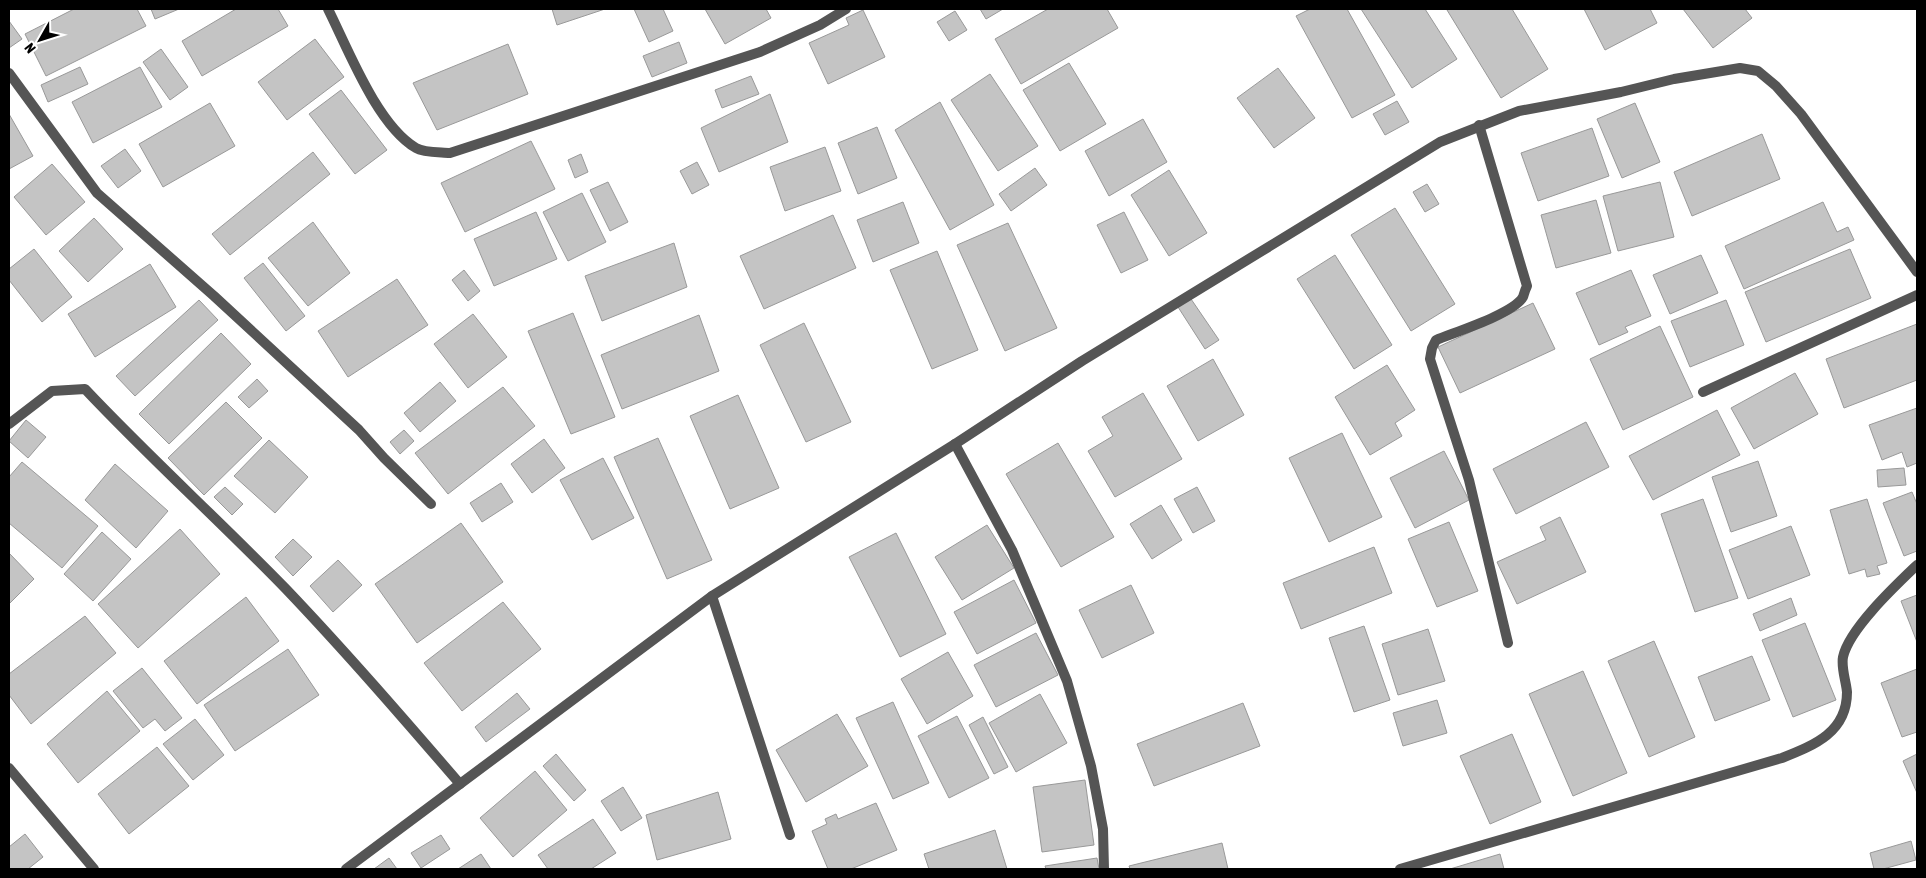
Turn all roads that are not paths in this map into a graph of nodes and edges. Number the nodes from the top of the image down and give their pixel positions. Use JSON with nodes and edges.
{"nodes":[{"id":1,"x":328,"y":9,"type":"edge"},
{"id":2,"x":846,"y":9,"type":"edge"},
{"id":3,"x":9,"y":73,"type":"edge"},
{"id":4,"x":1479,"y":125,"type":"junction"},
{"id":5,"x":1917,"y":272,"type":"edge"},
{"id":6,"x":1917,"y":295,"type":"edge"},
{"id":7,"x":1703,"y":392,"type":"dead end"},
{"id":8,"x":9,"y":424,"type":"edge"},
{"id":9,"x":956,"y":444,"type":"junction"},
{"id":10,"x":431,"y":504,"type":"dead end"},
{"id":11,"x":1917,"y":565,"type":"edge"},
{"id":12,"x":712,"y":596,"type":"junction"},
{"id":13,"x":1508,"y":643,"type":"dead end"},
{"id":14,"x":9,"y":768,"type":"edge"},
{"id":15,"x":460,"y":784,"type":"junction"},
{"id":16,"x":790,"y":835,"type":"dead end"},
{"id":17,"x":94,"y":869,"type":"edge"},
{"id":18,"x":346,"y":869,"type":"edge"},
{"id":19,"x":1104,"y":869,"type":"edge"},
{"id":20,"x":1400,"y":869,"type":"edge"}],
"edges":[{"from":1,"to":2,"type":"street"},
{"from":3,"to":10,"type":"street"},
{"from":4,"to":5,"type":"street"},
{"from":4,"to":9,"type":"street"},
{"from":4,"to":13,"type":"street"},
{"from":6,"to":7,"type":"street"},
{"from":8,"to":15,"type":"street"},
{"from":9,"to":12,"type":"street"},
{"from":9,"to":19,"type":"street"},
{"from":11,"to":20,"type":"street"},
{"from":12,"to":15,"type":"street"},
{"from":12,"to":16,"type":"street"},
{"from":14,"to":17,"type":"street"},
{"from":15,"to":18,"type":"street"}]}
